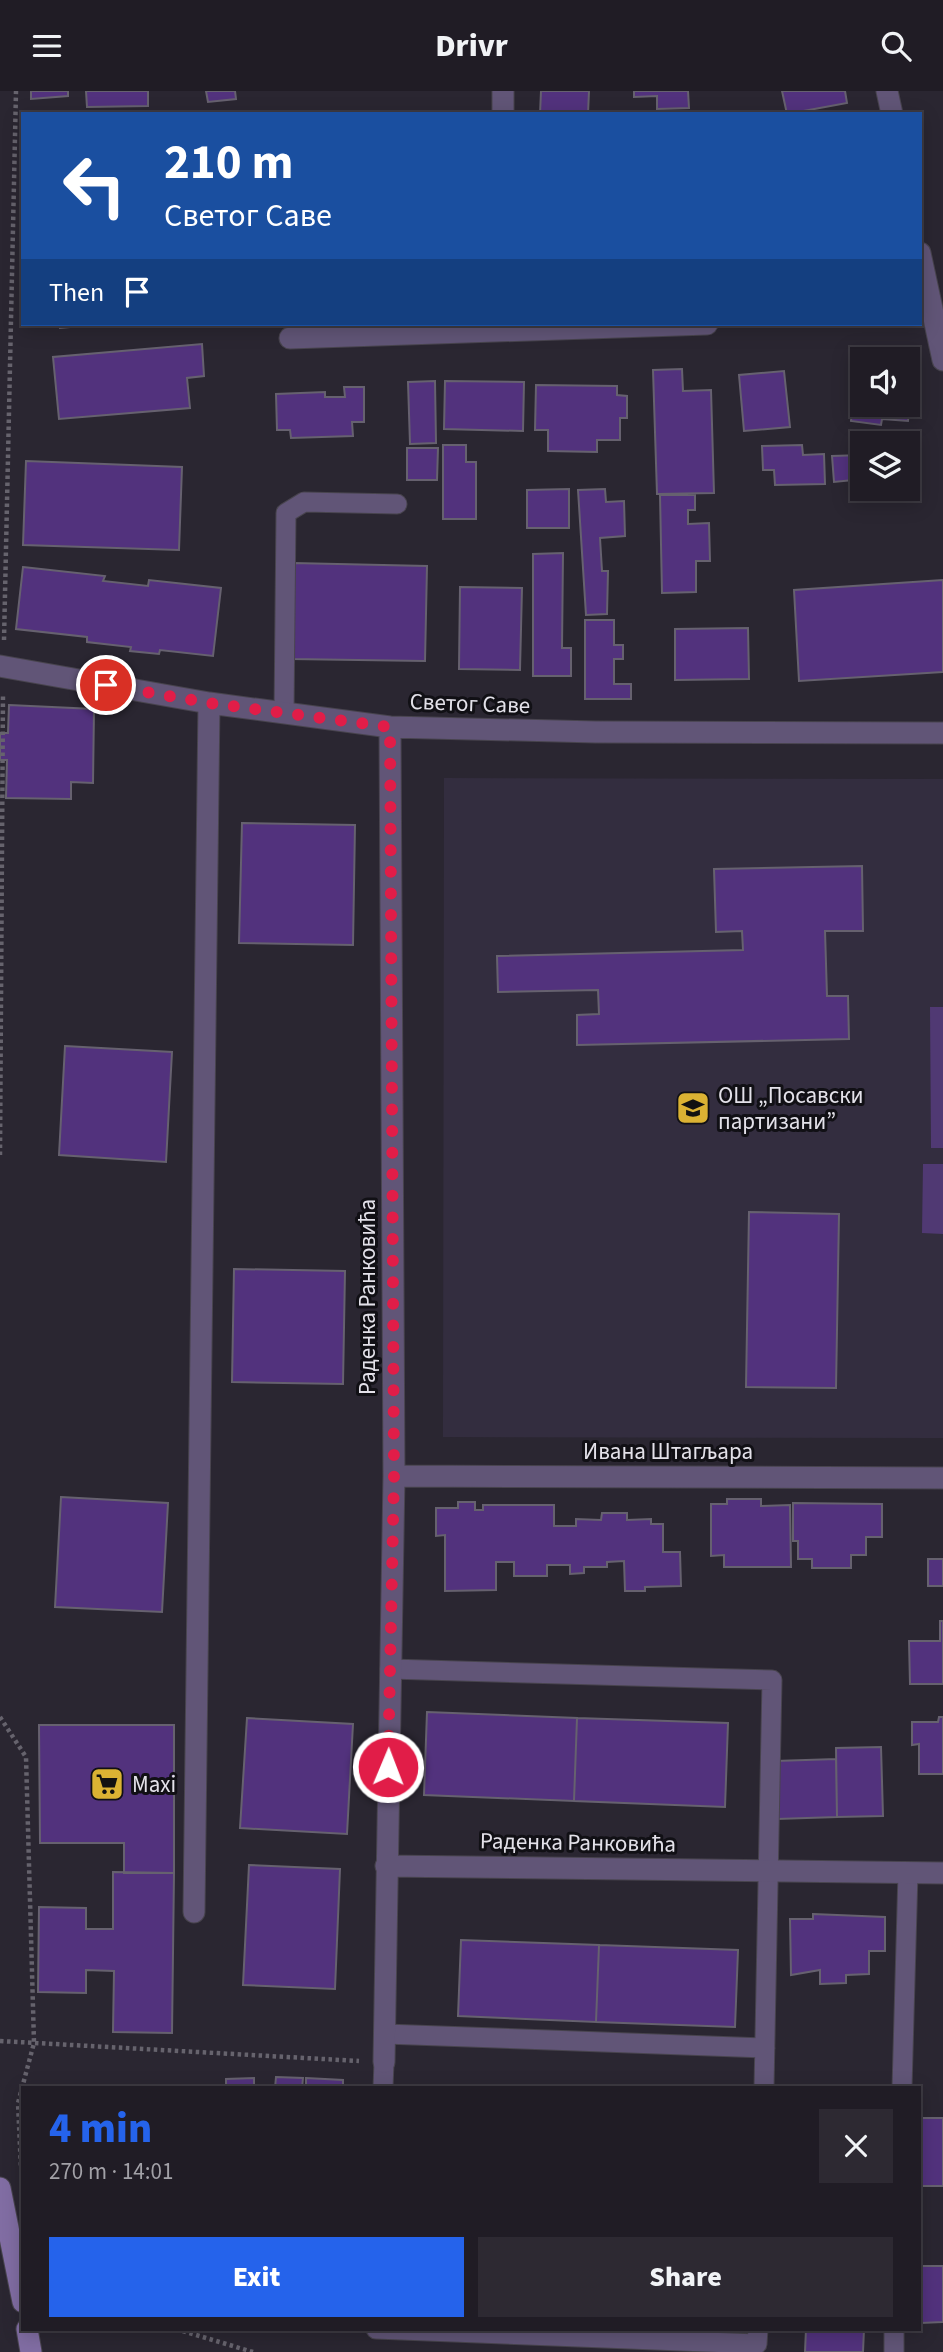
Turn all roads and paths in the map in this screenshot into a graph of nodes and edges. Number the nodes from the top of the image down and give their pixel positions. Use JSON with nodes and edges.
{"nodes":[{"id":1,"x":16,"y":91,"type":"edge"},
{"id":2,"x":503,"y":91,"type":"edge"},
{"id":3,"x":503,"y":112,"type":"edge"},
{"id":4,"x":922,"y":271,"type":"edge"},
{"id":5,"x":927,"y":316,"type":"edge"},
{"id":6,"x":647,"y":326,"type":"edge"},
{"id":7,"x":290,"y":338,"type":"dead end"},
{"id":8,"x":943,"y":360,"type":"edge"},
{"id":9,"x":397,"y":505,"type":"dead end"},
{"id":10,"x":2,"y":666,"type":"edge"},
{"id":11,"x":209,"y":703,"type":"junction"},
{"id":12,"x":284,"y":713,"type":"junction"},
{"id":13,"x":390,"y":727,"type":"junction"},
{"id":14,"x":943,"y":733,"type":"edge"},
{"id":15,"x":0,"y":1155,"type":"edge"},
{"id":16,"x":394,"y":1476,"type":"junction"},
{"id":17,"x":943,"y":1478,"type":"edge"},
{"id":18,"x":390,"y":1669,"type":"junction"},
{"id":19,"x":0,"y":1717,"type":"edge"},
{"id":20,"x":386,"y":1866,"type":"junction"},
{"id":21,"x":769,"y":1870,"type":"junction"},
{"id":22,"x":908,"y":1872,"type":"junction"},
{"id":23,"x":943,"y":1873,"type":"edge"},
{"id":24,"x":194,"y":1912,"type":"dead end"},
{"id":25,"x":386,"y":2033,"type":"junction"},
{"id":26,"x":0,"y":2041,"type":"edge"},
{"id":27,"x":34,"y":2043,"type":"junction"},
{"id":28,"x":765,"y":2048,"type":"junction"},
{"id":29,"x":384,"y":2062,"type":"junction"},
{"id":30,"x":23,"y":2086,"type":"edge"},
{"id":31,"x":383,"y":2086,"type":"edge"},
{"id":32,"x":764,"y":2086,"type":"edge"},
{"id":33,"x":901,"y":2086,"type":"edge"},
{"id":34,"x":21,"y":2092,"type":"edge"},
{"id":35,"x":21,"y":2161,"type":"edge"},
{"id":36,"x":0,"y":2188,"type":"edge"},
{"id":37,"x":21,"y":2292,"type":"edge"},
{"id":38,"x":27,"y":2331,"type":"edge"},
{"id":39,"x":183,"y":2331,"type":"edge"},
{"id":40,"x":427,"y":2331,"type":"edge"},
{"id":41,"x":758,"y":2331,"type":"edge"},
{"id":42,"x":894,"y":2331,"type":"edge"},
{"id":43,"x":31,"y":2352,"type":"edge"},
{"id":44,"x":253,"y":2352,"type":"edge"},
{"id":45,"x":894,"y":2352,"type":"edge"}],
"edges":[{"from":1,"to":10,"type":"path"},
{"from":2,"to":3,"type":"street"},
{"from":4,"to":5,"type":"street"},
{"from":5,"to":8,"type":"street"},
{"from":6,"to":7,"type":"street"},
{"from":9,"to":12,"type":"lane"},
{"from":10,"to":11,"type":"street","name":"Светог Саве"},
{"from":10,"to":15,"type":"path"},
{"from":11,"to":12,"type":"street","name":"Светог Саве"},
{"from":11,"to":24,"type":"street"},
{"from":12,"to":13,"type":"street","name":"Светог Саве"},
{"from":13,"to":14,"type":"street","name":"Светог Саве"},
{"from":13,"to":16,"type":"street","name":"Раденка Ранковића"},
{"from":16,"to":17,"type":"street","name":"Ивана Штагљара"},
{"from":16,"to":18,"type":"street","name":"Раденка Ранковића"},
{"from":18,"to":20,"type":"street","name":"Раденка Ранковића"},
{"from":18,"to":21,"type":"lane"},
{"from":19,"to":27,"type":"path"},
{"from":20,"to":21,"type":"street","name":"Раденка Ранковића"},
{"from":20,"to":25,"type":"street","name":"Раденка Ранковића"},
{"from":21,"to":22,"type":"street","name":"Раденка Ранковића"},
{"from":21,"to":28,"type":"lane"},
{"from":22,"to":23,"type":"street","name":"Раденка Ранковића"},
{"from":22,"to":33,"type":"lane"},
{"from":25,"to":28,"type":"lane"},
{"from":25,"to":29,"type":"street","name":"Раденка Ранковића"},
{"from":26,"to":27,"type":"path"},
{"from":27,"to":29,"type":"path"},
{"from":27,"to":30,"type":"path"},
{"from":28,"to":32,"type":"lane"},
{"from":29,"to":31,"type":"lane","name":"Раденка Ранковића"},
{"from":34,"to":35,"type":"path"},
{"from":36,"to":37,"type":"street"},
{"from":38,"to":43,"type":"street"},
{"from":39,"to":44,"type":"path"},
{"from":40,"to":41,"type":"lane"},
{"from":42,"to":45,"type":"lane"}]}
